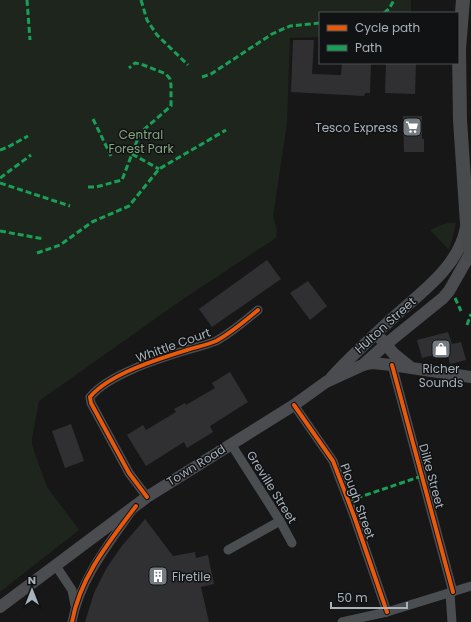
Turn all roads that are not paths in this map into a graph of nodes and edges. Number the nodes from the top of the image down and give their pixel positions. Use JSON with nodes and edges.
{"nodes":[{"id":1,"x":463,"y":0,"type":"edge"},
{"id":2,"x":468,"y":197,"type":"edge"},
{"id":3,"x":468,"y":221,"type":"edge"},
{"id":4,"x":469,"y":260,"type":"edge"},
{"id":5,"x":445,"y":269,"type":"junction"},
{"id":6,"x":258,"y":310,"type":"dead end"},
{"id":7,"x":376,"y":333,"type":"junction"},
{"id":8,"x":385,"y":345,"type":"junction"},
{"id":9,"x":363,"y":365,"type":"junction"},
{"id":10,"x":392,"y":365,"type":"junction"},
{"id":11,"x":410,"y":367,"type":"junction"},
{"id":12,"x":471,"y":377,"type":"edge"},
{"id":13,"x":326,"y":382,"type":"junction"},
{"id":14,"x":294,"y":405,"type":"junction"},
{"id":15,"x":231,"y":444,"type":"junction"},
{"id":16,"x":147,"y":497,"type":"junction"},
{"id":17,"x":136,"y":506,"type":"junction"},
{"id":18,"x":280,"y":521,"type":"junction"},
{"id":19,"x":292,"y":543,"type":"dead end"},
{"id":20,"x":228,"y":550,"type":"dead end"},
{"id":21,"x":56,"y":566,"type":"junction"},
{"id":22,"x":471,"y":586,"type":"edge"},
{"id":23,"x":452,"y":593,"type":"junction"},
{"id":24,"x":75,"y":605,"type":"junction"},
{"id":25,"x":0,"y":607,"type":"edge"},
{"id":26,"x":387,"y":612,"type":"junction"},
{"id":27,"x":72,"y":622,"type":"edge"},
{"id":28,"x":342,"y":622,"type":"edge"},
{"id":29,"x":452,"y":622,"type":"edge"}],
"edges":[{"from":1,"to":2,"type":"main road"},
{"from":2,"to":3,"type":"main road"},
{"from":3,"to":4,"type":"main road"},
{"from":3,"to":5,"type":"main road","name":"Hulton Street"},
{"from":4,"to":5,"type":"main road","name":"Hulton Street"},
{"from":4,"to":8,"type":"main road","name":"Hulton Street"},
{"from":5,"to":7,"type":"main road","name":"Hulton Street"},
{"from":6,"to":16,"type":"street","name":"Whittle Court"},
{"from":7,"to":8,"type":"main road"},
{"from":7,"to":13,"type":"main road","name":"Hulton Street"},
{"from":8,"to":9,"type":"main road","name":"Hulton Street"},
{"from":8,"to":11,"type":"main road"},
{"from":9,"to":10,"type":"main road","name":"Town Road"},
{"from":9,"to":13,"type":"main road","name":"Town Road"},
{"from":10,"to":11,"type":"main road","name":"Town Road"},
{"from":10,"to":23,"type":"street","name":"Dilke Street"},
{"from":11,"to":12,"type":"main road","name":"Town Road"},
{"from":13,"to":14,"type":"main road","name":"Town Road"},
{"from":14,"to":15,"type":"main road","name":"Town Road"},
{"from":14,"to":26,"type":"street","name":"Plough Street"},
{"from":15,"to":16,"type":"main road","name":"Town Road"},
{"from":15,"to":18,"type":"street","name":"Greville Street"},
{"from":16,"to":17,"type":"main road","name":"Town Road"},
{"from":17,"to":21,"type":"main road","name":"Town Road"},
{"from":17,"to":24,"type":"street"},
{"from":18,"to":19,"type":"street","name":"Greville Street"},
{"from":18,"to":20,"type":"street"},
{"from":21,"to":24,"type":"street"},
{"from":21,"to":25,"type":"main road","name":"Town Road"},
{"from":22,"to":23,"type":"street"},
{"from":23,"to":26,"type":"street"},
{"from":23,"to":29,"type":"street","name":"Dilke Street"},
{"from":24,"to":27,"type":"street"},
{"from":26,"to":28,"type":"street"}]}
